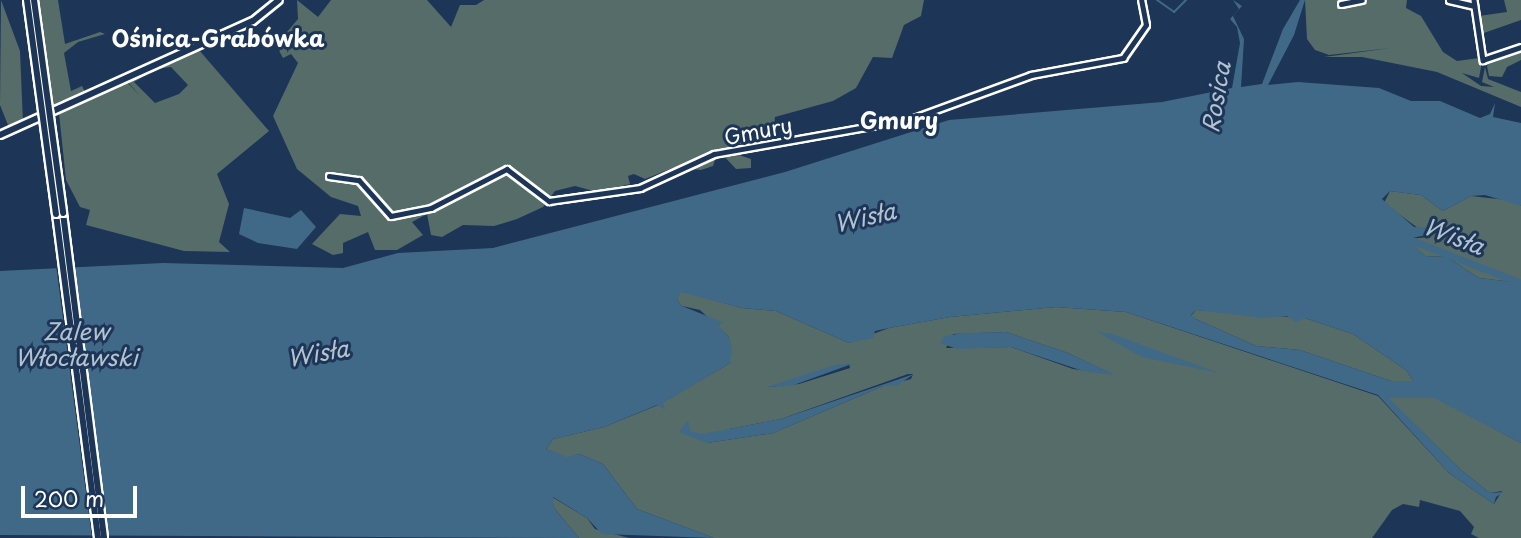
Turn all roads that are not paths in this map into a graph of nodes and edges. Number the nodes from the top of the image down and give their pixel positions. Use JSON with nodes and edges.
{"nodes":[{"id":1,"x":27,"y":0,"type":"edge"},
{"id":2,"x":34,"y":0,"type":"edge"},
{"id":3,"x":279,"y":0,"type":"edge"},
{"id":4,"x":1141,"y":0,"type":"edge"},
{"id":5,"x":1362,"y":0,"type":"edge"},
{"id":6,"x":1450,"y":0,"type":"edge"},
{"id":7,"x":1474,"y":3,"type":"edge"},
{"id":8,"x":1341,"y":4,"type":"dead end"},
{"id":9,"x":1521,"y":47,"type":"edge"},
{"id":10,"x":0,"y":135,"type":"edge"},
{"id":11,"x":329,"y":176,"type":"dead end"},
{"id":12,"x":59,"y":214,"type":"junction"},
{"id":13,"x":98,"y":538,"type":"edge"},
{"id":14,"x":104,"y":538,"type":"edge"}],
"edges":[{"from":1,"to":12,"type":"main road","bridge":true},
{"from":2,"to":12,"type":"main road","bridge":true},
{"from":3,"to":10,"type":"main road"},
{"from":4,"to":11,"type":"street","name":"Gmury"},
{"from":5,"to":8,"type":"street"},
{"from":6,"to":7,"type":"street"},
{"from":7,"to":9,"type":"street"},
{"from":12,"to":13,"type":"main road"},
{"from":12,"to":14,"type":"main road"}]}
